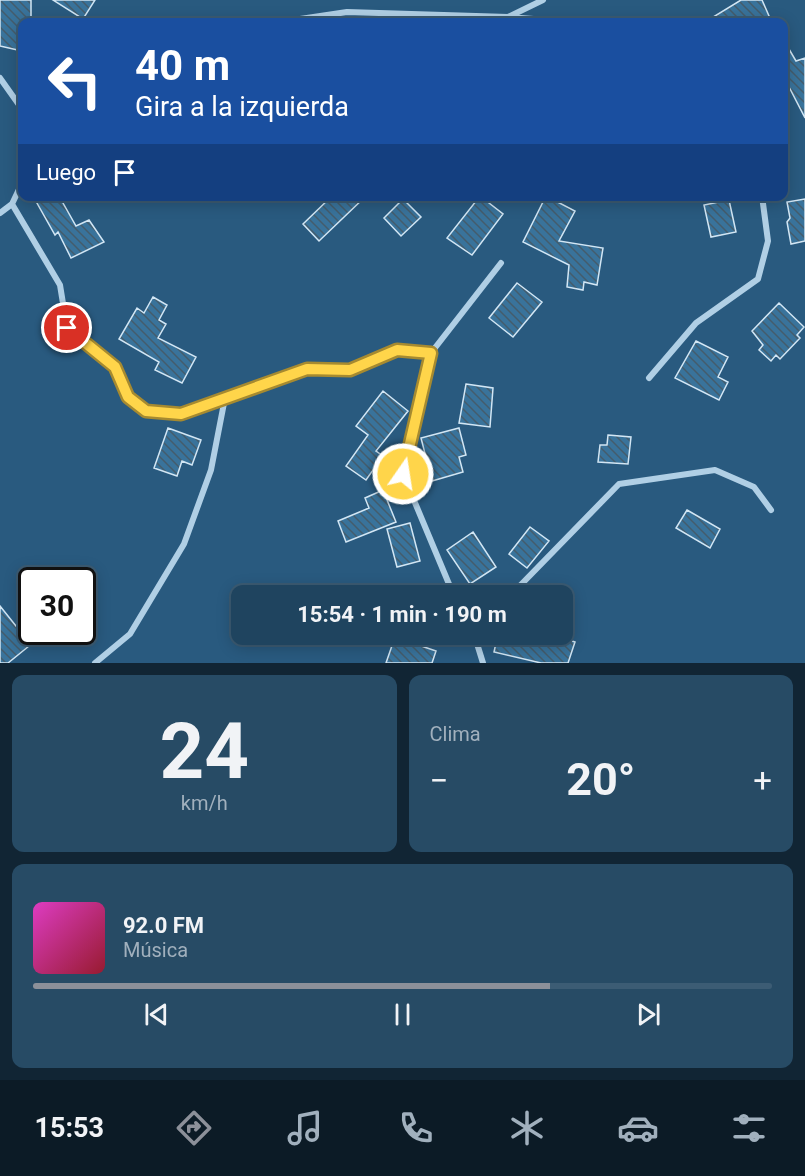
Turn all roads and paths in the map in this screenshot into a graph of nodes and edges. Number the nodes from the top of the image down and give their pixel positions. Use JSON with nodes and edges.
{"nodes":[{"id":1,"x":543,"y":0,"type":"edge"},
{"id":2,"x":508,"y":17,"type":"junction"},
{"id":3,"x":307,"y":18,"type":"edge"},
{"id":4,"x":521,"y":18,"type":"edge"},
{"id":5,"x":0,"y":78,"type":"edge"},
{"id":6,"x":18,"y":103,"type":"edge"},
{"id":7,"x":18,"y":191,"type":"edge"},
{"id":8,"x":763,"y":201,"type":"edge"},
{"id":9,"x":12,"y":204,"type":"junction"},
{"id":10,"x":0,"y":213,"type":"edge"},
{"id":11,"x":501,"y":263,"type":"dead end"},
{"id":12,"x":431,"y":353,"type":"junction"},
{"id":13,"x":649,"y":378,"type":"dead end"},
{"id":14,"x":225,"y":398,"type":"junction"},
{"id":15,"x":771,"y":510,"type":"dead end"},
{"id":16,"x":449,"y":585,"type":"edge"},
{"id":17,"x":521,"y":585,"type":"edge"},
{"id":18,"x":477,"y":645,"type":"edge"},
{"id":19,"x":95,"y":663,"type":"edge"},
{"id":20,"x":483,"y":663,"type":"edge"}],
"edges":[{"from":1,"to":2,"type":"street"},
{"from":2,"to":3,"type":"street"},
{"from":2,"to":4,"type":"street"},
{"from":5,"to":6,"type":"street"},
{"from":7,"to":9,"type":"street"},
{"from":8,"to":13,"type":"street"},
{"from":9,"to":10,"type":"street"},
{"from":9,"to":14,"type":"street"},
{"from":11,"to":12,"type":"street"},
{"from":12,"to":14,"type":"street"},
{"from":12,"to":16,"type":"street"},
{"from":14,"to":19,"type":"street"},
{"from":15,"to":17,"type":"street"},
{"from":18,"to":20,"type":"street"}]}
